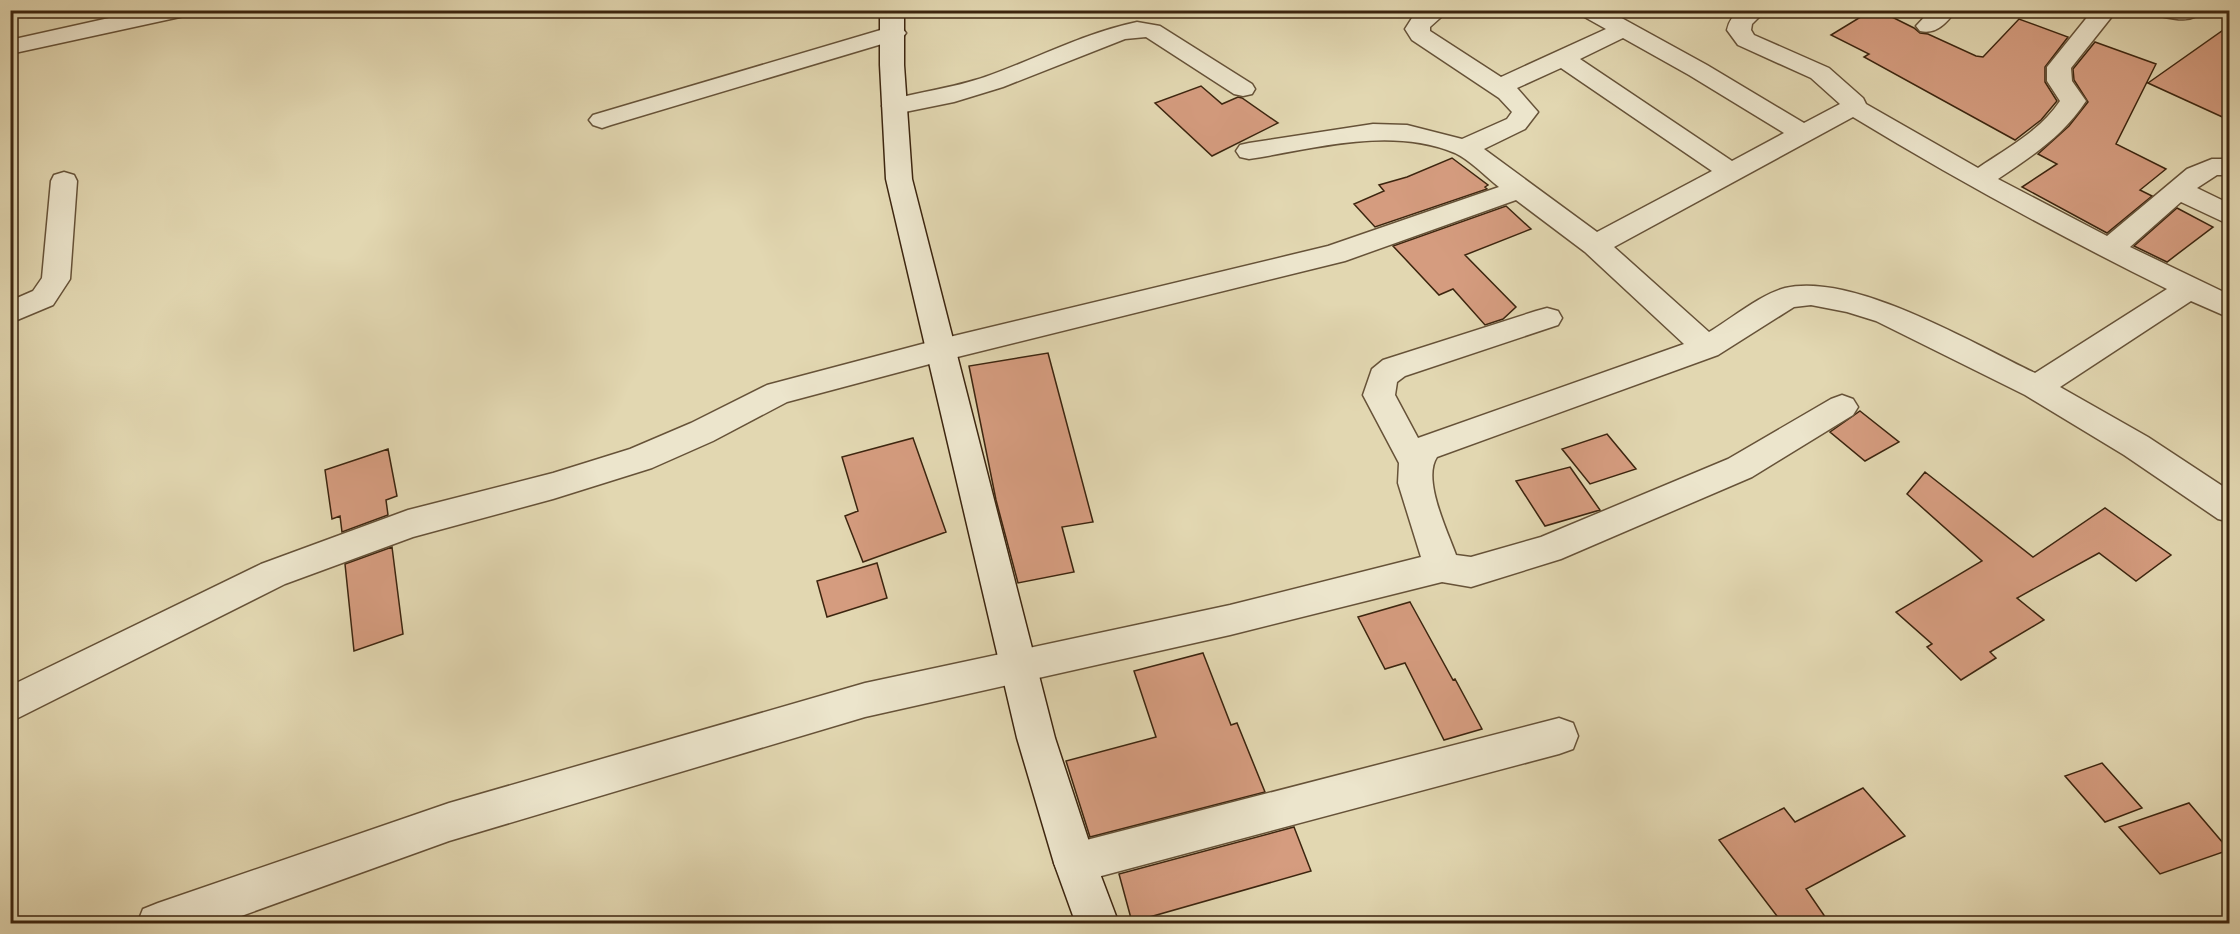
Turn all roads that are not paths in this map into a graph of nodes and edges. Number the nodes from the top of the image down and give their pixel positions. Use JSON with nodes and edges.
{"nodes":[{"id":1,"x":1438,"y":10,"type":"edge"},
{"id":2,"x":1589,"y":10,"type":"edge"},
{"id":3,"x":1755,"y":10,"type":"edge"},
{"id":4,"x":1946,"y":10,"type":"edge"},
{"id":5,"x":2106,"y":10,"type":"edge"},
{"id":6,"x":2164,"y":10,"type":"edge"},
{"id":7,"x":2192,"y":10,"type":"edge"},
{"id":8,"x":170,"y":12,"type":"edge"},
{"id":9,"x":893,"y":22,"type":"edge"},
{"id":10,"x":1928,"y":26,"type":"dead end"},
{"id":11,"x":1624,"y":29,"type":"junction"},
{"id":12,"x":10,"y":47,"type":"edge"},
{"id":13,"x":1563,"y":58,"type":"junction"},
{"id":14,"x":1500,"y":87,"type":"junction"},
{"id":15,"x":1243,"y":89,"type":"dead end"},
{"id":16,"x":895,"y":106,"type":"junction"},
{"id":17,"x":1853,"y":107,"type":"junction"},
{"id":18,"x":602,"y":120,"type":"dead end"},
{"id":19,"x":1804,"y":134,"type":"junction"},
{"id":20,"x":1466,"y":148,"type":"junction"},
{"id":21,"x":1249,"y":151,"type":"dead end"},
{"id":22,"x":2229,"y":167,"type":"edge"},
{"id":23,"x":1731,"y":172,"type":"junction"},
{"id":24,"x":1980,"y":179,"type":"junction"},
{"id":25,"x":64,"y":181,"type":"dead end"},
{"id":26,"x":1519,"y":189,"type":"junction"},
{"id":27,"x":2180,"y":190,"type":"junction"},
{"id":28,"x":2229,"y":216,"type":"edge"},
{"id":29,"x":1595,"y":245,"type":"junction"},
{"id":30,"x":2110,"y":249,"type":"junction"},
{"id":31,"x":2190,"y":288,"type":"junction"},
{"id":32,"x":2229,"y":308,"type":"edge"},
{"id":33,"x":10,"y":313,"type":"edge"},
{"id":34,"x":1547,"y":318,"type":"dead end"},
{"id":35,"x":1707,"y":347,"type":"junction"},
{"id":36,"x":941,"y":350,"type":"junction"},
{"id":37,"x":2036,"y":387,"type":"junction"},
{"id":38,"x":1842,"y":407,"type":"dead end"},
{"id":39,"x":1415,"y":463,"type":"junction"},
{"id":40,"x":2229,"y":508,"type":"edge"},
{"id":41,"x":1442,"y":567,"type":"junction"},
{"id":42,"x":1018,"y":667,"type":"junction"},
{"id":43,"x":10,"y":705,"type":"edge"},
{"id":44,"x":1559,"y":735,"type":"dead end"},
{"id":45,"x":1075,"y":863,"type":"junction"},
{"id":46,"x":158,"y":924,"type":"edge"},
{"id":47,"x":1098,"y":924,"type":"edge"}],
"edges":[{"from":1,"to":14,"type":"street"},
{"from":2,"to":11,"type":"street"},
{"from":3,"to":17,"type":"street"},
{"from":4,"to":10,"type":"street"},
{"from":5,"to":24,"type":"street"},
{"from":6,"to":7,"type":"street"},
{"from":8,"to":12,"type":"street"},
{"from":9,"to":16,"type":"street"},
{"from":9,"to":18,"type":"street"},
{"from":11,"to":13,"type":"street"},
{"from":11,"to":19,"type":"street"},
{"from":13,"to":14,"type":"street"},
{"from":13,"to":23,"type":"street"},
{"from":14,"to":20,"type":"street"},
{"from":15,"to":16,"type":"street"},
{"from":16,"to":36,"type":"street"},
{"from":17,"to":19,"type":"street"},
{"from":17,"to":24,"type":"street"},
{"from":19,"to":23,"type":"street"},
{"from":20,"to":21,"type":"street"},
{"from":20,"to":26,"type":"street"},
{"from":22,"to":27,"type":"street"},
{"from":23,"to":29,"type":"street"},
{"from":24,"to":30,"type":"street"},
{"from":25,"to":33,"type":"street"},
{"from":26,"to":29,"type":"street"},
{"from":26,"to":36,"type":"street"},
{"from":27,"to":28,"type":"street"},
{"from":27,"to":30,"type":"street"},
{"from":29,"to":35,"type":"street"},
{"from":30,"to":31,"type":"street"},
{"from":31,"to":32,"type":"street"},
{"from":31,"to":37,"type":"street"},
{"from":34,"to":39,"type":"street"},
{"from":35,"to":37,"type":"street"},
{"from":35,"to":39,"type":"street"},
{"from":36,"to":42,"type":"street"},
{"from":36,"to":43,"type":"street"},
{"from":37,"to":40,"type":"street"},
{"from":38,"to":41,"type":"street"},
{"from":39,"to":41,"type":"street"},
{"from":41,"to":42,"type":"street"},
{"from":42,"to":45,"type":"street"},
{"from":42,"to":46,"type":"street"},
{"from":44,"to":45,"type":"street"},
{"from":45,"to":47,"type":"street"}]}
